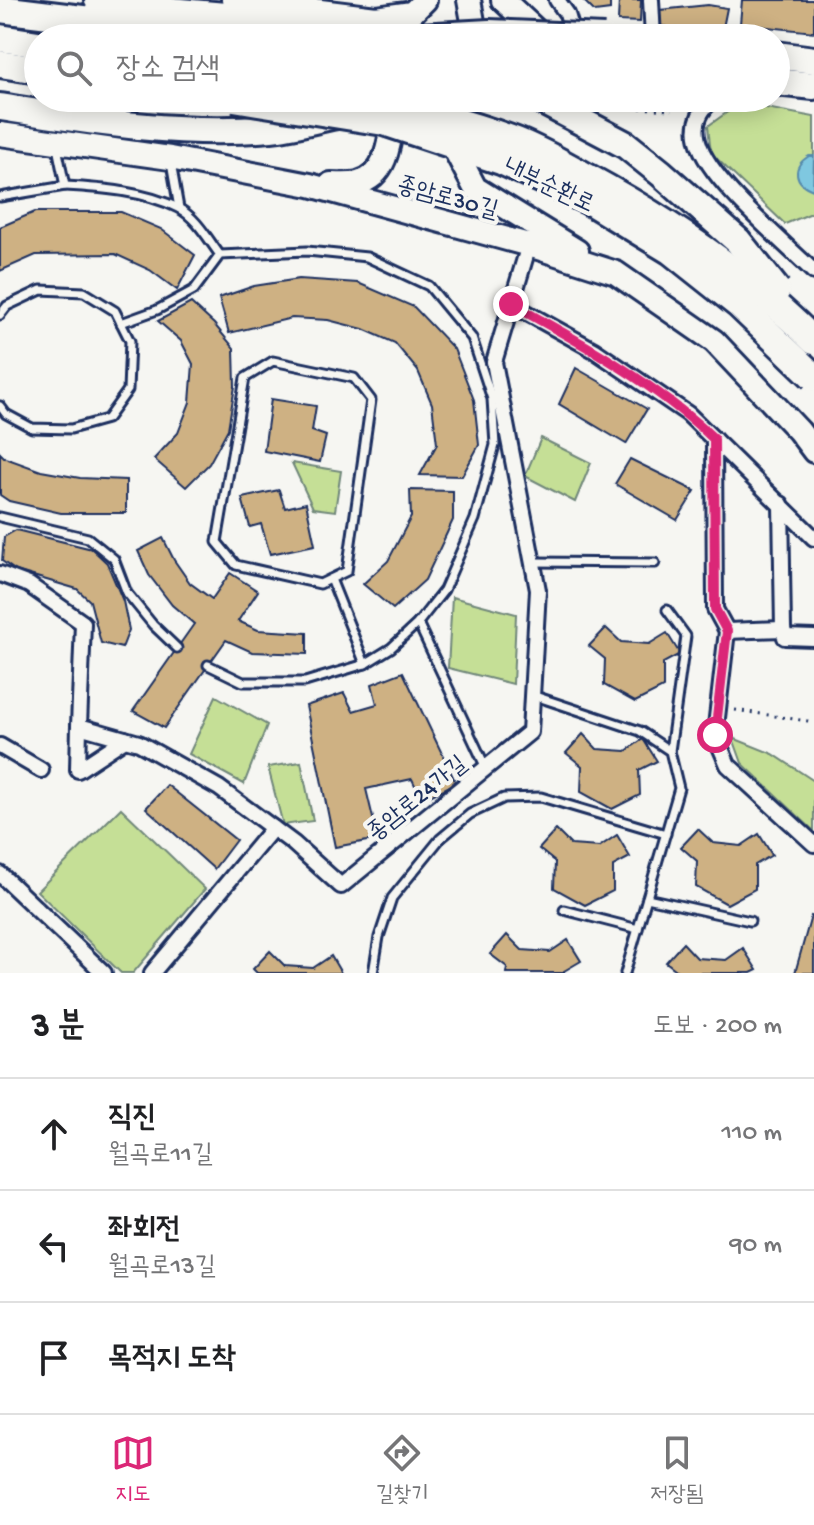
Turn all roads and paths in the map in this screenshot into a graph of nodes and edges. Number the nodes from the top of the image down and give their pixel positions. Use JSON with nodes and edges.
{"nodes":[{"id":1,"x":98,"y":0,"type":"edge"},
{"id":2,"x":233,"y":0,"type":"edge"},
{"id":3,"x":425,"y":0,"type":"edge"},
{"id":4,"x":469,"y":0,"type":"edge"},
{"id":5,"x":503,"y":0,"type":"edge"},
{"id":6,"x":557,"y":0,"type":"edge"},
{"id":7,"x":651,"y":0,"type":"edge"},
{"id":8,"x":0,"y":9,"type":"edge"},
{"id":9,"x":124,"y":24,"type":"edge"},
{"id":10,"x":279,"y":24,"type":"edge"},
{"id":11,"x":358,"y":24,"type":"edge"},
{"id":12,"x":388,"y":24,"type":"edge"},
{"id":13,"x":473,"y":24,"type":"edge"},
{"id":14,"x":529,"y":24,"type":"edge"},
{"id":15,"x":570,"y":24,"type":"edge"},
{"id":16,"x":652,"y":24,"type":"edge"},
{"id":17,"x":0,"y":38,"type":"edge"},
{"id":18,"x":24,"y":42,"type":"edge"},
{"id":19,"x":790,"y":57,"type":"edge"},
{"id":20,"x":814,"y":60,"type":"edge"},
{"id":21,"x":0,"y":64,"type":"edge"},
{"id":22,"x":24,"y":68,"type":"edge"},
{"id":23,"x":790,"y":76,"type":"edge"},
{"id":24,"x":814,"y":78,"type":"edge"},
{"id":25,"x":790,"y":83,"type":"edge"},
{"id":26,"x":814,"y":86,"type":"edge"},
{"id":27,"x":790,"y":90,"type":"edge"},
{"id":28,"x":814,"y":93,"type":"edge"},
{"id":29,"x":0,"y":107,"type":"edge"},
{"id":30,"x":24,"y":111,"type":"edge"},
{"id":31,"x":32,"y":112,"type":"edge"},
{"id":32,"x":322,"y":112,"type":"edge"},
{"id":33,"x":348,"y":112,"type":"edge"},
{"id":34,"x":393,"y":112,"type":"edge"},
{"id":35,"x":426,"y":112,"type":"edge"},
{"id":36,"x":454,"y":112,"type":"edge"},
{"id":37,"x":564,"y":112,"type":"edge"},
{"id":38,"x":702,"y":112,"type":"edge"},
{"id":39,"x":0,"y":134,"type":"edge"},
{"id":40,"x":56,"y":140,"type":"junction"},
{"id":41,"x":170,"y":158,"type":"junction"},
{"id":42,"x":310,"y":185,"type":"junction"},
{"id":43,"x":65,"y":186,"type":"junction"},
{"id":44,"x":0,"y":197,"type":"edge"},
{"id":45,"x":179,"y":208,"type":"junction"},
{"id":46,"x":529,"y":245,"type":"junction"},
{"id":47,"x":220,"y":255,"type":"junction"},
{"id":48,"x":814,"y":272,"type":"edge"},
{"id":49,"x":616,"y":273,"type":"junction"},
{"id":50,"x":511,"y":304,"type":"junction"},
{"id":51,"x":0,"y":315,"type":"edge"},
{"id":52,"x":121,"y":323,"type":"junction"},
{"id":53,"x":814,"y":339,"type":"edge"},
{"id":54,"x":814,"y":377,"type":"edge"},
{"id":55,"x":0,"y":406,"type":"edge"},
{"id":56,"x":714,"y":439,"type":"junction"},
{"id":57,"x":814,"y":451,"type":"edge"},
{"id":58,"x":781,"y":504,"type":"junction"},
{"id":59,"x":0,"y":517,"type":"edge"},
{"id":60,"x":814,"y":538,"type":"edge"},
{"id":61,"x":533,"y":562,"type":"junction"},
{"id":62,"x":655,"y":563,"type":"dead end"},
{"id":63,"x":1,"y":579,"type":"edge"},
{"id":64,"x":331,"y":579,"type":"junction"},
{"id":65,"x":667,"y":610,"type":"dead end"},
{"id":66,"x":418,"y":623,"type":"junction"},
{"id":67,"x":783,"y":629,"type":"junction"},
{"id":68,"x":727,"y":631,"type":"junction"},
{"id":69,"x":814,"y":638,"type":"edge"},
{"id":70,"x":177,"y":648,"type":"dead end"},
{"id":71,"x":365,"y":664,"type":"junction"},
{"id":72,"x":208,"y":665,"type":"dead end"},
{"id":73,"x":532,"y":695,"type":"junction"},
{"id":74,"x":717,"y":707,"type":"junction"},
{"id":75,"x":814,"y":722,"type":"edge"},
{"id":76,"x":79,"y":726,"type":"junction"},
{"id":77,"x":125,"y":739,"type":"junction"},
{"id":78,"x":0,"y":746,"type":"edge"},
{"id":79,"x":670,"y":751,"type":"junction"},
{"id":80,"x":486,"y":768,"type":"junction"},
{"id":81,"x":41,"y":770,"type":"dead end"},
{"id":82,"x":273,"y":828,"type":"junction"},
{"id":83,"x":666,"y":834,"type":"junction"},
{"id":84,"x":814,"y":844,"type":"edge"},
{"id":85,"x":0,"y":874,"type":"edge"},
{"id":86,"x":647,"y":898,"type":"junction"},
{"id":87,"x":564,"y":910,"type":"dead end"},
{"id":88,"x":750,"y":921,"type":"dead end"},
{"id":89,"x":638,"y":929,"type":"junction"},
{"id":90,"x":104,"y":973,"type":"edge"},
{"id":91,"x":152,"y":973,"type":"edge"},
{"id":92,"x":373,"y":973,"type":"edge"},
{"id":93,"x":625,"y":973,"type":"edge"}],
"edges":[{"from":1,"to":10,"type":"highway"},
{"from":2,"to":11,"type":"main road"},
{"from":3,"to":12,"type":"main road"},
{"from":4,"to":13,"type":"main road"},
{"from":5,"to":14,"type":"main road"},
{"from":6,"to":15,"type":"street"},
{"from":7,"to":16,"type":"street"},
{"from":8,"to":9,"type":"highway"},
{"from":17,"to":18,"type":"highway"},
{"from":19,"to":20,"type":"highway"},
{"from":21,"to":22,"type":"highway"},
{"from":23,"to":24,"type":"main road"},
{"from":25,"to":26,"type":"highway"},
{"from":27,"to":28,"type":"main road"},
{"from":29,"to":30,"type":"highway","bridge":true},
{"from":31,"to":33,"type":"highway","bridge":true},
{"from":32,"to":54,"type":"highway","name":"내부순환로","bridge":true},
{"from":34,"to":42,"type":"main road","bridge":true},
{"from":35,"to":53,"type":"highway","name":"내부순환로","bridge":true},
{"from":36,"to":49,"type":"main road","bridge":true},
{"from":37,"to":53,"type":"highway","bridge":true},
{"from":38,"to":48,"type":"street"},
{"from":39,"to":40,"type":"main road","name":"종암로30길"},
{"from":40,"to":41,"type":"main road","name":"종암로30길"},
{"from":40,"to":43,"type":"lane"},
{"from":41,"to":42,"type":"main road","name":"종암로30길"},
{"from":41,"to":45,"type":"lane"},
{"from":42,"to":46,"type":"main road","name":"종암로30길"},
{"from":43,"to":44,"type":"lane"},
{"from":43,"to":45,"type":"lane"},
{"from":45,"to":47,"type":"lane"},
{"from":46,"to":49,"type":"main road","name":"종암로30길"},
{"from":46,"to":50,"type":"street","name":"종암로24가길"},
{"from":47,"to":52,"type":"lane"},
{"from":47,"to":66,"type":"lane"},
{"from":49,"to":57,"type":"main road","name":"종암로30길"},
{"from":50,"to":56,"type":"street"},
{"from":50,"to":61,"type":"street","name":"종암로24가길"},
{"from":51,"to":52,"type":"lane"},
{"from":52,"to":55,"type":"lane"},
{"from":56,"to":58,"type":"street"},
{"from":56,"to":68,"type":"street"},
{"from":58,"to":60,"type":"street"},
{"from":58,"to":67,"type":"street"},
{"from":59,"to":70,"type":"lane"},
{"from":61,"to":62,"type":"lane"},
{"from":61,"to":73,"type":"street","name":"종암로24가길"},
{"from":63,"to":76,"type":"street"},
{"from":64,"to":64,"type":"lane"},
{"from":64,"to":71,"type":"lane"},
{"from":65,"to":79,"type":"lane"},
{"from":66,"to":71,"type":"lane"},
{"from":66,"to":80,"type":"lane"},
{"from":67,"to":68,"type":"street"},
{"from":67,"to":69,"type":"street"},
{"from":68,"to":74,"type":"street"},
{"from":71,"to":72,"type":"lane"},
{"from":73,"to":79,"type":"lane"},
{"from":73,"to":80,"type":"street","name":"종암로24가길"},
{"from":74,"to":75,"type":"path"},
{"from":74,"to":84,"type":"street"},
{"from":76,"to":77,"type":"street","name":"종암로24가길"},
{"from":76,"to":77,"type":"street"},
{"from":77,"to":82,"type":"street","name":"종암로24가길"},
{"from":78,"to":81,"type":"street"},
{"from":79,"to":83,"type":"lane"},
{"from":80,"to":82,"type":"street","name":"종암로24가길"},
{"from":82,"to":91,"type":"street"},
{"from":83,"to":86,"type":"lane"},
{"from":83,"to":92,"type":"lane"},
{"from":85,"to":90,"type":"street"},
{"from":86,"to":88,"type":"lane"},
{"from":86,"to":89,"type":"lane"},
{"from":87,"to":89,"type":"lane"},
{"from":89,"to":93,"type":"lane"}]}
